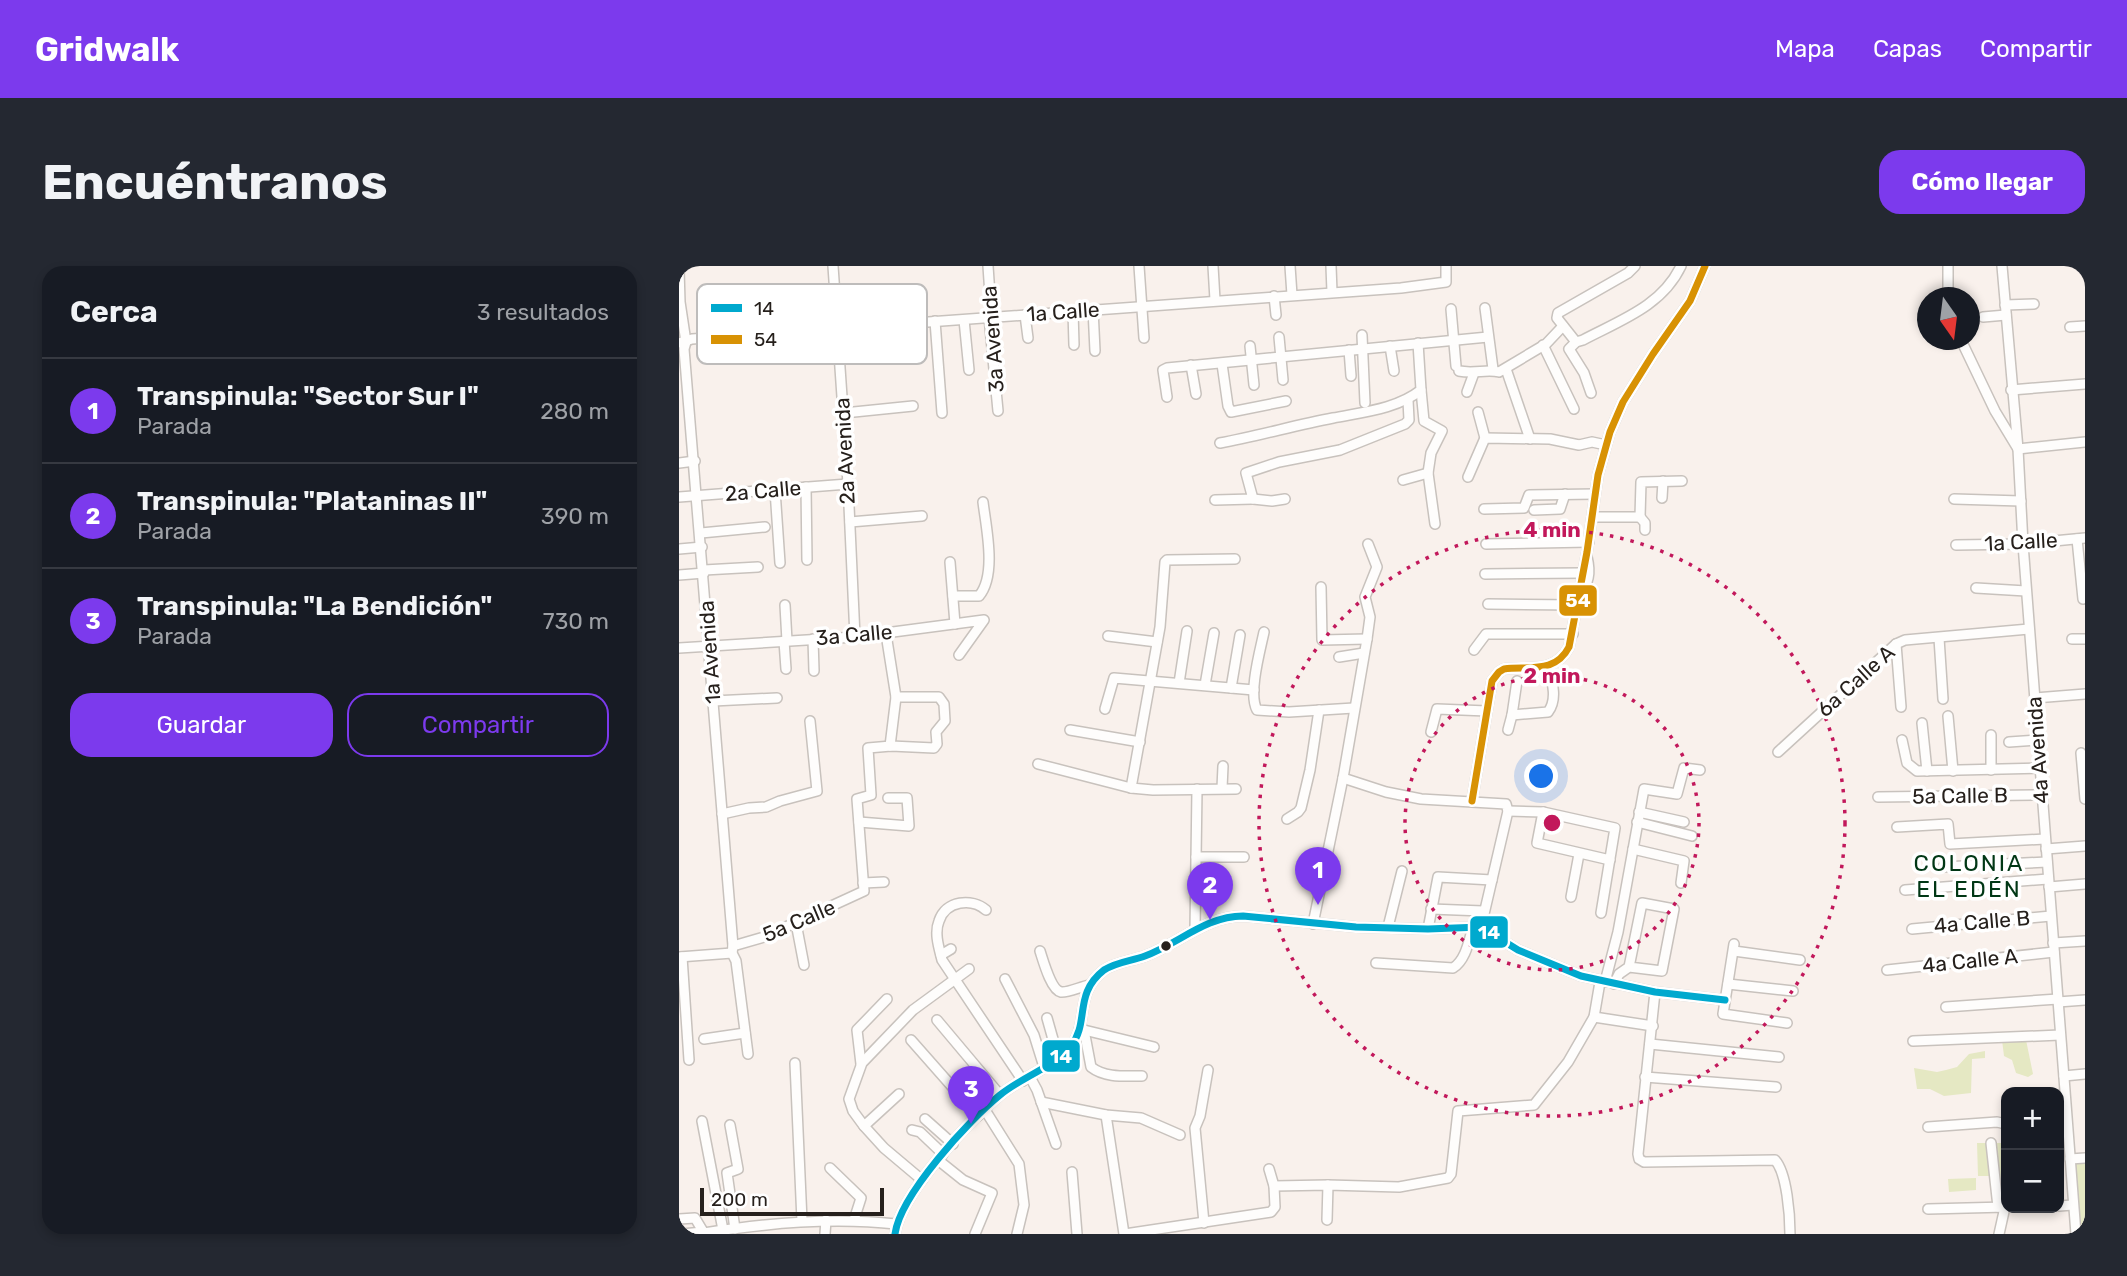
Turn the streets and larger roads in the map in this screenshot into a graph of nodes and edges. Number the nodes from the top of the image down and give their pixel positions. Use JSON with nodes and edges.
{"nodes":[{"id":1,"x":832,"y":266,"type":"edge"},
{"id":2,"x":988,"y":266,"type":"edge"},
{"id":3,"x":1139,"y":266,"type":"edge"},
{"id":4,"x":1213,"y":266,"type":"edge"},
{"id":5,"x":1290,"y":266,"type":"edge"},
{"id":6,"x":1331,"y":266,"type":"edge"},
{"id":7,"x":1446,"y":266,"type":"edge"},
{"id":8,"x":1635,"y":266,"type":"edge"},
{"id":9,"x":1681,"y":266,"type":"edge"},
{"id":10,"x":1705,"y":266,"type":"edge"},
{"id":11,"x":1948,"y":266,"type":"edge"},
{"id":12,"x":2002,"y":266,"type":"edge"},
{"id":13,"x":679,"y":269,"type":"edge"},
{"id":14,"x":833,"y":284,"type":"edge"},
{"id":15,"x":1948,"y":287,"type":"edge"},
{"id":16,"x":1332,"y":292,"type":"junction"},
{"id":17,"x":1292,"y":295,"type":"junction"},
{"id":18,"x":1274,"y":296,"type":"junction"},
{"id":19,"x":1215,"y":300,"type":"junction"},
{"id":20,"x":2034,"y":304,"type":"dead end"},
{"id":21,"x":2005,"y":305,"type":"junction"},
{"id":22,"x":1142,"y":306,"type":"junction"},
{"id":23,"x":1485,"y":308,"type":"dead end"},
{"id":24,"x":1093,"y":309,"type":"junction"},
{"id":25,"x":1451,"y":309,"type":"dead end"},
{"id":26,"x":1073,"y":311,"type":"junction"},
{"id":27,"x":1025,"y":314,"type":"junction"},
{"id":28,"x":1276,"y":315,"type":"dead end"},
{"id":29,"x":2006,"y":315,"type":"junction"},
{"id":30,"x":989,"y":317,"type":"junction"},
{"id":31,"x":1983,"y":317,"type":"dead end"},
{"id":32,"x":964,"y":320,"type":"junction"},
{"id":33,"x":935,"y":321,"type":"junction"},
{"id":34,"x":927,"y":322,"type":"edge"},
{"id":35,"x":1563,"y":326,"type":"junction"},
{"id":36,"x":2085,"y":326,"type":"edge"},
{"id":37,"x":2070,"y":327,"type":"dead end"},
{"id":38,"x":1362,"y":335,"type":"dead end"},
{"id":39,"x":1279,"y":337,"type":"dead end"},
{"id":40,"x":1488,"y":337,"type":"junction"},
{"id":41,"x":1028,"y":338,"type":"dead end"},
{"id":42,"x":1144,"y":338,"type":"dead end"},
{"id":43,"x":1453,"y":340,"type":"junction"},
{"id":44,"x":682,"y":342,"type":"edge"},
{"id":45,"x":1418,"y":342,"type":"junction"},
{"id":46,"x":1576,"y":342,"type":"junction"},
{"id":47,"x":1074,"y":345,"type":"dead end"},
{"id":48,"x":1543,"y":345,"type":"junction"},
{"id":49,"x":1250,"y":346,"type":"dead end"},
{"id":50,"x":1390,"y":346,"type":"junction"},
{"id":51,"x":1362,"y":349,"type":"junction"},
{"id":52,"x":1349,"y":350,"type":"junction"},
{"id":53,"x":1966,"y":350,"type":"edge"},
{"id":54,"x":1095,"y":351,"type":"dead end"},
{"id":55,"x":1281,"y":358,"type":"junction"},
{"id":56,"x":1252,"y":360,"type":"junction"},
{"id":57,"x":839,"y":364,"type":"edge"},
{"id":58,"x":1222,"y":364,"type":"junction"},
{"id":59,"x":1191,"y":365,"type":"junction"},
{"id":60,"x":1493,"y":369,"type":"junction"},
{"id":61,"x":1506,"y":369,"type":"junction"},
{"id":62,"x":969,"y":370,"type":"dead end"},
{"id":63,"x":1394,"y":371,"type":"dead end"},
{"id":64,"x":1474,"y":373,"type":"junction"},
{"id":65,"x":1352,"y":376,"type":"dead end"},
{"id":66,"x":1283,"y":380,"type":"dead end"},
{"id":67,"x":2085,"y":384,"type":"edge"},
{"id":68,"x":1254,"y":385,"type":"dead end"},
{"id":69,"x":1421,"y":390,"type":"junction"},
{"id":70,"x":2011,"y":390,"type":"junction"},
{"id":71,"x":1467,"y":392,"type":"dead end"},
{"id":72,"x":1591,"y":393,"type":"dead end"},
{"id":73,"x":1196,"y":394,"type":"dead end"},
{"id":74,"x":1167,"y":397,"type":"dead end"},
{"id":75,"x":1408,"y":400,"type":"junction"},
{"id":76,"x":1286,"y":401,"type":"dead end"},
{"id":77,"x":1365,"y":403,"type":"dead end"},
{"id":78,"x":913,"y":407,"type":"dead end"},
{"id":79,"x":1574,"y":409,"type":"dead end"},
{"id":80,"x":998,"y":411,"type":"dead end"},
{"id":81,"x":1478,"y":412,"type":"dead end"},
{"id":82,"x":843,"y":413,"type":"junction"},
{"id":83,"x":942,"y":413,"type":"dead end"},
{"id":84,"x":1485,"y":438,"type":"junction"},
{"id":85,"x":1530,"y":439,"type":"junction"},
{"id":86,"x":2085,"y":442,"type":"edge"},
{"id":87,"x":1220,"y":443,"type":"dead end"},
{"id":88,"x":1606,"y":445,"type":"junction"},
{"id":89,"x":2018,"y":449,"type":"junction"},
{"id":90,"x":695,"y":461,"type":"junction"},
{"id":91,"x":679,"y":463,"type":"edge"},
{"id":92,"x":1428,"y":473,"type":"junction"},
{"id":93,"x":1468,"y":477,"type":"dead end"},
{"id":94,"x":1403,"y":480,"type":"dead end"},
{"id":95,"x":1663,"y":481,"type":"junction"},
{"id":96,"x":1682,"y":481,"type":"dead end"},
{"id":97,"x":848,"y":484,"type":"junction"},
{"id":98,"x":806,"y":487,"type":"junction"},
{"id":99,"x":775,"y":490,"type":"junction"},
{"id":100,"x":1565,"y":494,"type":"junction"},
{"id":101,"x":1595,"y":494,"type":"junction"},
{"id":102,"x":698,"y":496,"type":"junction"},
{"id":103,"x":679,"y":497,"type":"edge"},
{"id":104,"x":1663,"y":498,"type":"dead end"},
{"id":105,"x":1253,"y":499,"type":"junction"},
{"id":106,"x":1285,"y":499,"type":"dead end"},
{"id":107,"x":1954,"y":499,"type":"dead end"},
{"id":108,"x":1215,"y":500,"type":"dead end"},
{"id":109,"x":2021,"y":501,"type":"junction"},
{"id":110,"x":983,"y":502,"type":"dead end"},
{"id":111,"x":1484,"y":509,"type":"dead end"},
{"id":112,"x":1534,"y":510,"type":"dead end"},
{"id":113,"x":922,"y":516,"type":"dead end"},
{"id":114,"x":1592,"y":517,"type":"junction"},
{"id":115,"x":1640,"y":517,"type":"junction"},
{"id":116,"x":850,"y":522,"type":"junction"},
{"id":117,"x":1435,"y":524,"type":"dead end"},
{"id":118,"x":765,"y":527,"type":"dead end"},
{"id":119,"x":1645,"y":530,"type":"dead end"},
{"id":120,"x":701,"y":533,"type":"junction"},
{"id":121,"x":2081,"y":538,"type":"edge"},
{"id":122,"x":1588,"y":542,"type":"junction"},
{"id":123,"x":1367,"y":544,"type":"dead end"},
{"id":124,"x":1486,"y":544,"type":"dead end"},
{"id":125,"x":2023,"y":544,"type":"junction"},
{"id":126,"x":1956,"y":545,"type":"dead end"},
{"id":127,"x":702,"y":547,"type":"junction"},
{"id":128,"x":679,"y":550,"type":"edge"},
{"id":129,"x":1587,"y":555,"type":"junction"},
{"id":130,"x":1235,"y":559,"type":"dead end"},
{"id":131,"x":807,"y":560,"type":"dead end"},
{"id":132,"x":950,"y":562,"type":"dead end"},
{"id":133,"x":780,"y":563,"type":"dead end"},
{"id":134,"x":758,"y":567,"type":"dead end"},
{"id":135,"x":704,"y":572,"type":"junction"},
{"id":136,"x":1582,"y":573,"type":"junction"},
{"id":137,"x":1485,"y":574,"type":"dead end"},
{"id":138,"x":679,"y":575,"type":"edge"},
{"id":139,"x":1321,"y":587,"type":"dead end"},
{"id":140,"x":1976,"y":587,"type":"dead end"},
{"id":141,"x":2026,"y":591,"type":"junction"},
{"id":142,"x":1580,"y":593,"type":"junction"},
{"id":143,"x":953,"y":596,"type":"junction"},
{"id":144,"x":2083,"y":600,"type":"dead end"},
{"id":145,"x":1488,"y":604,"type":"dead end"},
{"id":146,"x":1578,"y":605,"type":"junction"},
{"id":147,"x":785,"y":606,"type":"dead end"},
{"id":148,"x":955,"y":624,"type":"junction"},
{"id":149,"x":2029,"y":629,"type":"junction"},
{"id":150,"x":1187,"y":631,"type":"dead end"},
{"id":151,"x":1264,"y":632,"type":"dead end"},
{"id":152,"x":1214,"y":633,"type":"dead end"},
{"id":153,"x":886,"y":634,"type":"junction"},
{"id":154,"x":1240,"y":635,"type":"dead end"},
{"id":155,"x":1573,"y":635,"type":"junction"},
{"id":156,"x":1108,"y":636,"type":"dead end"},
{"id":157,"x":855,"y":637,"type":"junction"},
{"id":158,"x":1939,"y":638,"type":"junction"},
{"id":159,"x":813,"y":639,"type":"junction"},
{"id":160,"x":1367,"y":639,"type":"junction"},
{"id":161,"x":2072,"y":639,"type":"dead end"},
{"id":162,"x":2085,"y":639,"type":"edge"},
{"id":163,"x":786,"y":641,"type":"junction"},
{"id":164,"x":1157,"y":642,"type":"junction"},
{"id":165,"x":1896,"y":644,"type":"junction"},
{"id":166,"x":708,"y":645,"type":"junction"},
{"id":167,"x":679,"y":648,"type":"edge"},
{"id":168,"x":1474,"y":650,"type":"dead end"},
{"id":169,"x":1364,"y":653,"type":"junction"},
{"id":170,"x":959,"y":655,"type":"dead end"},
{"id":171,"x":1339,"y":657,"type":"dead end"},
{"id":172,"x":1548,"y":666,"type":"junction"},
{"id":173,"x":786,"y":669,"type":"dead end"},
{"id":174,"x":814,"y":671,"type":"dead end"},
{"id":175,"x":1152,"y":681,"type":"junction"},
{"id":176,"x":1517,"y":681,"type":"dead end"},
{"id":177,"x":1179,"y":683,"type":"junction"},
{"id":178,"x":1205,"y":685,"type":"junction"},
{"id":179,"x":1231,"y":688,"type":"junction"},
{"id":180,"x":1254,"y":690,"type":"junction"},
{"id":181,"x":2085,"y":694,"type":"edge"},
{"id":182,"x":896,"y":697,"type":"junction"},
{"id":183,"x":777,"y":698,"type":"dead end"},
{"id":184,"x":2035,"y":698,"type":"junction"},
{"id":185,"x":1943,"y":699,"type":"dead end"},
{"id":186,"x":713,"y":702,"type":"junction"},
{"id":187,"x":1901,"y":706,"type":"dead end"},
{"id":188,"x":1354,"y":708,"type":"junction"},
{"id":189,"x":1105,"y":709,"type":"dead end"},
{"id":190,"x":1319,"y":710,"type":"junction"},
{"id":191,"x":1487,"y":711,"type":"junction"},
{"id":192,"x":1511,"y":715,"type":"junction"},
{"id":193,"x":1948,"y":716,"type":"dead end"},
{"id":194,"x":810,"y":721,"type":"dead end"},
{"id":195,"x":1922,"y":723,"type":"dead end"},
{"id":196,"x":1070,"y":730,"type":"dead end"},
{"id":197,"x":1508,"y":730,"type":"dead end"},
{"id":198,"x":1431,"y":732,"type":"dead end"},
{"id":199,"x":1991,"y":735,"type":"dead end"},
{"id":200,"x":1902,"y":740,"type":"dead end"},
{"id":201,"x":2038,"y":740,"type":"junction"},
{"id":202,"x":1140,"y":742,"type":"junction"},
{"id":203,"x":2009,"y":743,"type":"dead end"},
{"id":204,"x":890,"y":746,"type":"junction"},
{"id":205,"x":1778,"y":752,"type":"dead end"},
{"id":206,"x":2081,"y":752,"type":"dead end"},
{"id":207,"x":1038,"y":764,"type":"dead end"},
{"id":208,"x":1223,"y":766,"type":"dead end"},
{"id":209,"x":2040,"y":768,"type":"junction"},
{"id":210,"x":1700,"y":770,"type":"dead end"},
{"id":211,"x":1991,"y":770,"type":"junction"},
{"id":212,"x":1927,"y":771,"type":"junction"},
{"id":213,"x":1953,"y":771,"type":"junction"},
{"id":214,"x":1343,"y":778,"type":"junction"},
{"id":215,"x":1131,"y":788,"type":"junction"},
{"id":216,"x":1222,"y":788,"type":"junction"},
{"id":217,"x":1198,"y":789,"type":"junction"},
{"id":218,"x":1235,"y":789,"type":"dead end"},
{"id":219,"x":2042,"y":795,"type":"junction"},
{"id":220,"x":1878,"y":797,"type":"dead end"},
{"id":221,"x":888,"y":798,"type":"dead end"},
{"id":222,"x":2085,"y":799,"type":"edge"},
{"id":223,"x":1472,"y":801,"type":"junction"},
{"id":224,"x":1508,"y":811,"type":"junction"},
{"id":225,"x":1639,"y":811,"type":"junction"},
{"id":226,"x":722,"y":812,"type":"junction"},
{"id":227,"x":1543,"y":812,"type":"junction"},
{"id":228,"x":1287,"y":819,"type":"dead end"},
{"id":229,"x":859,"y":822,"type":"junction"},
{"id":230,"x":1637,"y":822,"type":"junction"},
{"id":231,"x":1685,"y":822,"type":"dead end"},
{"id":232,"x":1897,"y":827,"type":"dead end"},
{"id":233,"x":1692,"y":836,"type":"dead end"},
{"id":234,"x":2046,"y":844,"type":"junction"},
{"id":235,"x":2085,"y":846,"type":"edge"},
{"id":236,"x":1633,"y":849,"type":"junction"},
{"id":237,"x":1579,"y":854,"type":"junction"},
{"id":238,"x":1196,"y":857,"type":"junction"},
{"id":239,"x":1244,"y":857,"type":"dead end"},
{"id":240,"x":1610,"y":860,"type":"junction"},
{"id":241,"x":2047,"y":862,"type":"junction"},
{"id":242,"x":1943,"y":867,"type":"dead end"},
{"id":243,"x":1402,"y":871,"type":"dead end"},
{"id":244,"x":1492,"y":880,"type":"junction"},
{"id":245,"x":884,"y":882,"type":"dead end"},
{"id":246,"x":1681,"y":883,"type":"dead end"},
{"id":247,"x":2049,"y":883,"type":"junction"},
{"id":248,"x":2085,"y":884,"type":"edge"},
{"id":249,"x":863,"y":888,"type":"junction"},
{"id":250,"x":1905,"y":890,"type":"dead end"},
{"id":251,"x":1571,"y":897,"type":"dead end"},
{"id":252,"x":1431,"y":909,"type":"junction"},
{"id":253,"x":986,"y":910,"type":"dead end"},
{"id":254,"x":1483,"y":911,"type":"junction"},
{"id":255,"x":1601,"y":913,"type":"dead end"},
{"id":256,"x":2051,"y":916,"type":"junction"},
{"id":257,"x":796,"y":923,"type":"junction"},
{"id":258,"x":1313,"y":924,"type":"junction"},
{"id":259,"x":1388,"y":927,"type":"junction"},
{"id":260,"x":1477,"y":927,"type":"junction"},
{"id":261,"x":1428,"y":929,"type":"junction"},
{"id":262,"x":1912,"y":929,"type":"dead end"},
{"id":263,"x":1195,"y":930,"type":"junction"},
{"id":264,"x":2085,"y":941,"type":"edge"},
{"id":265,"x":2054,"y":947,"type":"junction"},
{"id":266,"x":733,"y":949,"type":"junction"},
{"id":267,"x":951,"y":949,"type":"dead end"},
{"id":268,"x":1040,"y":950,"type":"dead end"},
{"id":269,"x":941,"y":955,"type":"junction"},
{"id":270,"x":681,"y":957,"type":"edge"},
{"id":271,"x":1800,"y":960,"type":"dead end"},
{"id":272,"x":1376,"y":963,"type":"dead end"},
{"id":273,"x":804,"y":965,"type":"dead end"},
{"id":274,"x":1629,"y":967,"type":"junction"},
{"id":275,"x":969,"y":970,"type":"dead end"},
{"id":276,"x":1887,"y":970,"type":"dead end"},
{"id":277,"x":1005,"y":979,"type":"dead end"},
{"id":278,"x":956,"y":980,"type":"junction"},
{"id":279,"x":1607,"y":983,"type":"junction"},
{"id":280,"x":1728,"y":984,"type":"junction"},
{"id":281,"x":1090,"y":985,"type":"junction"},
{"id":282,"x":1793,"y":991,"type":"dead end"},
{"id":283,"x":1655,"y":992,"type":"junction"},
{"id":284,"x":887,"y":999,"type":"dead end"},
{"id":285,"x":1725,"y":1000,"type":"junction"},
{"id":286,"x":2085,"y":1000,"type":"edge"},
{"id":287,"x":2058,"y":1001,"type":"junction"},
{"id":288,"x":1945,"y":1007,"type":"dead end"},
{"id":289,"x":1594,"y":1017,"type":"junction"},
{"id":290,"x":1047,"y":1018,"type":"dead end"},
{"id":291,"x":937,"y":1020,"type":"dead end"},
{"id":292,"x":1787,"y":1023,"type":"dead end"},
{"id":293,"x":1653,"y":1026,"type":"junction"},
{"id":294,"x":1081,"y":1030,"type":"junction"},
{"id":295,"x":745,"y":1033,"type":"junction"},
{"id":296,"x":2060,"y":1035,"type":"junction"},
{"id":297,"x":704,"y":1040,"type":"dead end"},
{"id":298,"x":911,"y":1040,"type":"dead end"},
{"id":299,"x":1913,"y":1041,"type":"dead end"},
{"id":300,"x":1650,"y":1044,"type":"junction"},
{"id":301,"x":1154,"y":1046,"type":"dead end"},
{"id":302,"x":748,"y":1054,"type":"dead end"},
{"id":303,"x":1058,"y":1057,"type":"junction"},
{"id":304,"x":1779,"y":1057,"type":"dead end"},
{"id":305,"x":689,"y":1060,"type":"dead end"},
{"id":306,"x":795,"y":1063,"type":"dead end"},
{"id":307,"x":861,"y":1064,"type":"junction"},
{"id":308,"x":1044,"y":1067,"type":"junction"},
{"id":309,"x":1208,"y":1070,"type":"dead end"},
{"id":310,"x":2085,"y":1074,"type":"edge"},
{"id":311,"x":1142,"y":1076,"type":"dead end"},
{"id":312,"x":2064,"y":1076,"type":"junction"},
{"id":313,"x":1645,"y":1077,"type":"junction"},
{"id":314,"x":1026,"y":1079,"type":"junction"},
{"id":315,"x":1776,"y":1087,"type":"dead end"},
{"id":316,"x":2064,"y":1087,"type":"edge"},
{"id":317,"x":899,"y":1094,"type":"dead end"},
{"id":318,"x":1000,"y":1095,"type":"junction"},
{"id":319,"x":1041,"y":1102,"type":"junction"},
{"id":320,"x":981,"y":1113,"type":"junction"},
{"id":321,"x":1106,"y":1115,"type":"junction"},
{"id":322,"x":925,"y":1119,"type":"dead end"},
{"id":323,"x":702,"y":1121,"type":"dead end"},
{"id":324,"x":2001,"y":1123,"type":"edge"},
{"id":325,"x":730,"y":1125,"type":"dead end"},
{"id":326,"x":864,"y":1126,"type":"junction"},
{"id":327,"x":1928,"y":1127,"type":"dead end"},
{"id":328,"x":2064,"y":1128,"type":"edge"},
{"id":329,"x":912,"y":1130,"type":"dead end"},
{"id":330,"x":1180,"y":1135,"type":"dead end"},
{"id":331,"x":1991,"y":1143,"type":"dead end"},
{"id":332,"x":953,"y":1144,"type":"junction"},
{"id":333,"x":1056,"y":1144,"type":"dead end"},
{"id":334,"x":940,"y":1157,"type":"junction"},
{"id":335,"x":2085,"y":1158,"type":"edge"},
{"id":336,"x":2070,"y":1159,"type":"junction"},
{"id":337,"x":830,"y":1168,"type":"dead end"},
{"id":338,"x":1269,"y":1169,"type":"dead end"},
{"id":339,"x":1072,"y":1172,"type":"dead end"},
{"id":340,"x":922,"y":1180,"type":"junction"},
{"id":341,"x":1328,"y":1185,"type":"junction"},
{"id":342,"x":1275,"y":1186,"type":"junction"},
{"id":343,"x":2001,"y":1196,"type":"edge"},
{"id":344,"x":2073,"y":1205,"type":"junction"},
{"id":345,"x":2064,"y":1206,"type":"edge"},
{"id":346,"x":2001,"y":1207,"type":"edge"},
{"id":347,"x":1928,"y":1209,"type":"dead end"},
{"id":348,"x":2002,"y":1213,"type":"edge"},
{"id":349,"x":679,"y":1219,"type":"edge"},
{"id":350,"x":826,"y":1220,"type":"junction"},
{"id":351,"x":854,"y":1220,"type":"junction"},
{"id":352,"x":1327,"y":1220,"type":"dead end"},
{"id":353,"x":802,"y":1221,"type":"junction"},
{"id":354,"x":1204,"y":1223,"type":"junction"},
{"id":355,"x":735,"y":1229,"type":"junction"},
{"id":356,"x":767,"y":1229,"type":"edge"},
{"id":357,"x":896,"y":1229,"type":"edge"},
{"id":358,"x":723,"y":1230,"type":"junction"},
{"id":359,"x":703,"y":1232,"type":"edge"},
{"id":360,"x":1153,"y":1232,"type":"edge"},
{"id":361,"x":682,"y":1234,"type":"edge"},
{"id":362,"x":825,"y":1234,"type":"edge"},
{"id":363,"x":975,"y":1234,"type":"edge"},
{"id":364,"x":1017,"y":1234,"type":"edge"},
{"id":365,"x":1077,"y":1234,"type":"edge"},
{"id":366,"x":1124,"y":1234,"type":"edge"},
{"id":367,"x":1790,"y":1234,"type":"edge"},
{"id":368,"x":1999,"y":1234,"type":"edge"},
{"id":369,"x":2076,"y":1234,"type":"edge"}],
"edges":[{"from":1,"to":14,"type":"street","name":"2a Avenida"},
{"from":2,"to":30,"type":"street","name":"3a Avenida"},
{"from":3,"to":22,"type":"street"},
{"from":4,"to":19,"type":"street"},
{"from":5,"to":17,"type":"street"},
{"from":6,"to":16,"type":"street"},
{"from":7,"to":16,"type":"street","name":"1a Calle"},
{"from":8,"to":35,"type":"street"},
{"from":9,"to":46,"type":"street"},
{"from":10,"to":88,"type":"street"},
{"from":11,"to":15,"type":"street"},
{"from":12,"to":21,"type":"street","name":"4a Avenida"},
{"from":13,"to":44,"type":"street","name":"1a Avenida"},
{"from":16,"to":17,"type":"street","name":"1a Calle"},
{"from":17,"to":18,"type":"street","name":"1a Calle"},
{"from":18,"to":19,"type":"street","name":"1a Calle"},
{"from":18,"to":28,"type":"street"},
{"from":19,"to":22,"type":"street","name":"1a Calle"},
{"from":20,"to":21,"type":"street"},
{"from":21,"to":29,"type":"street","name":"4a Avenida"},
{"from":22,"to":24,"type":"street","name":"1a Calle"},
{"from":22,"to":42,"type":"street"},
{"from":23,"to":40,"type":"street"},
{"from":24,"to":26,"type":"street","name":"1a Calle"},
{"from":24,"to":54,"type":"street"},
{"from":25,"to":43,"type":"street"},
{"from":26,"to":27,"type":"street","name":"1a Calle"},
{"from":26,"to":47,"type":"street"},
{"from":27,"to":30,"type":"street","name":"1a Calle"},
{"from":27,"to":41,"type":"street"},
{"from":29,"to":31,"type":"street"},
{"from":29,"to":70,"type":"street","name":"4a Avenida"},
{"from":30,"to":32,"type":"street","name":"1a Calle"},
{"from":30,"to":80,"type":"street","name":"3a Avenida"},
{"from":32,"to":33,"type":"street","name":"1a Calle"},
{"from":32,"to":62,"type":"street"},
{"from":33,"to":34,"type":"street","name":"1a Calle"},
{"from":33,"to":83,"type":"street"},
{"from":35,"to":46,"type":"street"},
{"from":35,"to":48,"type":"street"},
{"from":36,"to":37,"type":"street"},
{"from":38,"to":51,"type":"street"},
{"from":39,"to":55,"type":"street"},
{"from":40,"to":43,"type":"street"},
{"from":40,"to":60,"type":"street"},
{"from":43,"to":45,"type":"street"},
{"from":43,"to":64,"type":"street"},
{"from":44,"to":90,"type":"street","name":"1a Avenida"},
{"from":45,"to":50,"type":"street"},
{"from":45,"to":69,"type":"street"},
{"from":46,"to":72,"type":"street"},
{"from":48,"to":61,"type":"street"},
{"from":48,"to":79,"type":"street"},
{"from":49,"to":56,"type":"street"},
{"from":50,"to":51,"type":"street"},
{"from":50,"to":63,"type":"street"},
{"from":51,"to":52,"type":"street"},
{"from":51,"to":77,"type":"street"},
{"from":52,"to":55,"type":"street"},
{"from":52,"to":65,"type":"street"},
{"from":53,"to":89,"type":"street"},
{"from":55,"to":56,"type":"street"},
{"from":55,"to":66,"type":"street"},
{"from":56,"to":58,"type":"street"},
{"from":56,"to":68,"type":"street"},
{"from":57,"to":82,"type":"street","name":"2a Avenida"},
{"from":58,"to":59,"type":"street"},
{"from":58,"to":76,"type":"street"},
{"from":59,"to":73,"type":"street"},
{"from":59,"to":74,"type":"street"},
{"from":60,"to":61,"type":"street"},
{"from":60,"to":64,"type":"street"},
{"from":61,"to":85,"type":"street"},
{"from":64,"to":71,"type":"street"},
{"from":67,"to":70,"type":"street"},
{"from":69,"to":75,"type":"street"},
{"from":69,"to":92,"type":"street"},
{"from":70,"to":89,"type":"street","name":"4a Avenida"},
{"from":75,"to":87,"type":"street"},
{"from":75,"to":105,"type":"street"},
{"from":78,"to":82,"type":"street"},
{"from":81,"to":84,"type":"street"},
{"from":82,"to":97,"type":"street","name":"2a Avenida"},
{"from":84,"to":85,"type":"street"},
{"from":84,"to":93,"type":"street"},
{"from":85,"to":88,"type":"street"},
{"from":86,"to":89,"type":"street"},
{"from":88,"to":101,"type":"street"},
{"from":89,"to":109,"type":"street","name":"4a Avenida"},
{"from":90,"to":91,"type":"street"},
{"from":90,"to":102,"type":"street","name":"1a Avenida"},
{"from":92,"to":94,"type":"street"},
{"from":92,"to":117,"type":"street"},
{"from":95,"to":96,"type":"street"},
{"from":95,"to":104,"type":"street"},
{"from":95,"to":115,"type":"street"},
{"from":97,"to":98,"type":"street","name":"2a Calle"},
{"from":97,"to":116,"type":"street","name":"2a Avenida"},
{"from":98,"to":99,"type":"street","name":"2a Calle"},
{"from":98,"to":131,"type":"street"},
{"from":99,"to":102,"type":"street","name":"2a Calle"},
{"from":99,"to":133,"type":"street"},
{"from":100,"to":101,"type":"street"},
{"from":100,"to":111,"type":"street"},
{"from":100,"to":112,"type":"street"},
{"from":101,"to":114,"type":"street"},
{"from":102,"to":103,"type":"street","name":"2a Calle"},
{"from":102,"to":120,"type":"street","name":"1a Avenida"},
{"from":105,"to":106,"type":"street"},
{"from":105,"to":108,"type":"street"},
{"from":107,"to":109,"type":"street"},
{"from":109,"to":125,"type":"street","name":"4a Avenida"},
{"from":110,"to":143,"type":"street"},
{"from":113,"to":116,"type":"street"},
{"from":114,"to":115,"type":"street"},
{"from":114,"to":122,"type":"street"},
{"from":115,"to":119,"type":"street"},
{"from":116,"to":157,"type":"street","name":"2a Avenida"},
{"from":118,"to":120,"type":"street"},
{"from":120,"to":127,"type":"street","name":"1a Avenida"},
{"from":121,"to":125,"type":"street","name":"1a Calle"},
{"from":121,"to":144,"type":"street"},
{"from":122,"to":124,"type":"street"},
{"from":122,"to":129,"type":"street"},
{"from":123,"to":160,"type":"street"},
{"from":125,"to":126,"type":"street","name":"1a Calle"},
{"from":125,"to":141,"type":"street","name":"4a Avenida"},
{"from":127,"to":128,"type":"street"},
{"from":127,"to":135,"type":"street","name":"1a Avenida"},
{"from":129,"to":136,"type":"street"},
{"from":129,"to":142,"type":"street"},
{"from":130,"to":164,"type":"street"},
{"from":132,"to":143,"type":"street"},
{"from":134,"to":135,"type":"street"},
{"from":135,"to":138,"type":"street"},
{"from":135,"to":166,"type":"street","name":"1a Avenida"},
{"from":136,"to":137,"type":"street"},
{"from":136,"to":142,"type":"street"},
{"from":139,"to":160,"type":"street"},
{"from":140,"to":141,"type":"street"},
{"from":141,"to":149,"type":"street","name":"4a Avenida"},
{"from":142,"to":146,"type":"street"},
{"from":143,"to":148,"type":"street"},
{"from":145,"to":146,"type":"street"},
{"from":146,"to":155,"type":"street"},
{"from":147,"to":163,"type":"street"},
{"from":148,"to":153,"type":"street","name":"3a Calle"},
{"from":148,"to":170,"type":"street","name":"3a Calle"},
{"from":149,"to":158,"type":"street","name":"6a Calle A"},
{"from":149,"to":184,"type":"street","name":"4a Avenida"},
{"from":150,"to":177,"type":"street"},
{"from":151,"to":180,"type":"street"},
{"from":152,"to":178,"type":"street"},
{"from":153,"to":157,"type":"street","name":"3a Calle"},
{"from":153,"to":182,"type":"street"},
{"from":154,"to":179,"type":"street"},
{"from":155,"to":168,"type":"street"},
{"from":155,"to":172,"type":"street"},
{"from":156,"to":164,"type":"street"},
{"from":157,"to":159,"type":"street","name":"3a Calle"},
{"from":158,"to":165,"type":"street","name":"6a Calle A"},
{"from":158,"to":185,"type":"street"},
{"from":159,"to":163,"type":"street","name":"3a Calle"},
{"from":159,"to":174,"type":"street"},
{"from":160,"to":169,"type":"street"},
{"from":161,"to":162,"type":"street"},
{"from":163,"to":166,"type":"street","name":"3a Calle"},
{"from":163,"to":173,"type":"street"},
{"from":164,"to":175,"type":"street"},
{"from":165,"to":187,"type":"street"},
{"from":165,"to":205,"type":"street","name":"6a Calle A"},
{"from":166,"to":167,"type":"street","name":"3a Calle"},
{"from":166,"to":186,"type":"street","name":"1a Avenida"},
{"from":169,"to":171,"type":"street"},
{"from":169,"to":188,"type":"street"},
{"from":172,"to":191,"type":"street"},
{"from":172,"to":192,"type":"street"},
{"from":175,"to":177,"type":"street"},
{"from":175,"to":189,"type":"street"},
{"from":175,"to":202,"type":"street"},
{"from":176,"to":192,"type":"street"},
{"from":177,"to":178,"type":"street"},
{"from":178,"to":179,"type":"street"},
{"from":179,"to":180,"type":"street"},
{"from":180,"to":190,"type":"street"},
{"from":181,"to":184,"type":"street"},
{"from":182,"to":204,"type":"street"},
{"from":182,"to":204,"type":"street"},
{"from":183,"to":186,"type":"street"},
{"from":184,"to":201,"type":"street","name":"4a Avenida"},
{"from":186,"to":226,"type":"street","name":"1a Avenida"},
{"from":188,"to":190,"type":"street"},
{"from":188,"to":214,"type":"street"},
{"from":190,"to":228,"type":"street"},
{"from":191,"to":198,"type":"street"},
{"from":191,"to":223,"type":"street"},
{"from":192,"to":197,"type":"street"},
{"from":193,"to":213,"type":"street"},
{"from":194,"to":226,"type":"street"},
{"from":195,"to":212,"type":"street"},
{"from":196,"to":202,"type":"street"},
{"from":199,"to":211,"type":"street"},
{"from":200,"to":212,"type":"street"},
{"from":201,"to":203,"type":"street"},
{"from":201,"to":209,"type":"street","name":"4a Avenida"},
{"from":202,"to":215,"type":"street"},
{"from":204,"to":229,"type":"street"},
{"from":206,"to":222,"type":"street"},
{"from":207,"to":215,"type":"street"},
{"from":208,"to":216,"type":"street"},
{"from":209,"to":211,"type":"street"},
{"from":209,"to":219,"type":"street","name":"4a Avenida"},
{"from":210,"to":225,"type":"street"},
{"from":211,"to":213,"type":"street"},
{"from":212,"to":213,"type":"street"},
{"from":214,"to":223,"type":"street"},
{"from":214,"to":258,"type":"street"},
{"from":215,"to":217,"type":"street"},
{"from":216,"to":217,"type":"street"},
{"from":216,"to":218,"type":"street"},
{"from":217,"to":238,"type":"street"},
{"from":219,"to":220,"type":"street","name":"5a Calle B"},
{"from":219,"to":234,"type":"street","name":"4a Avenida"},
{"from":221,"to":229,"type":"street"},
{"from":223,"to":224,"type":"street"},
{"from":224,"to":227,"type":"street"},
{"from":224,"to":244,"type":"street"},
{"from":225,"to":230,"type":"street"},
{"from":225,"to":231,"type":"street"},
{"from":226,"to":266,"type":"street","name":"1a Avenida"},
{"from":227,"to":237,"type":"street"},
{"from":227,"to":240,"type":"street"},
{"from":229,"to":249,"type":"street"},
{"from":230,"to":233,"type":"street"},
{"from":230,"to":236,"type":"street"},
{"from":232,"to":234,"type":"street"},
{"from":234,"to":235,"type":"street"},
{"from":234,"to":241,"type":"street","name":"4a Avenida"},
{"from":236,"to":246,"type":"street"},
{"from":236,"to":279,"type":"street"},
{"from":237,"to":240,"type":"street"},
{"from":237,"to":251,"type":"street"},
{"from":238,"to":239,"type":"street"},
{"from":238,"to":263,"type":"street"},
{"from":240,"to":255,"type":"street"},
{"from":241,"to":242,"type":"street"},
{"from":241,"to":247,"type":"street","name":"4a Avenida"},
{"from":243,"to":259,"type":"street"},
{"from":244,"to":252,"type":"street"},
{"from":244,"to":254,"type":"street"},
{"from":245,"to":249,"type":"street"},
{"from":247,"to":248,"type":"street"},
{"from":247,"to":250,"type":"street"},
{"from":247,"to":256,"type":"street","name":"4a Avenida"},
{"from":249,"to":257,"type":"street","name":"5a Calle"},
{"from":252,"to":254,"type":"street"},
{"from":252,"to":261,"type":"street"},
{"from":253,"to":269,"type":"street"},
{"from":254,"to":260,"type":"street"},
{"from":256,"to":262,"type":"street","name":"4a Calle B"},
{"from":256,"to":265,"type":"street","name":"4a Avenida"},
{"from":257,"to":266,"type":"street","name":"5a Calle"},
{"from":257,"to":273,"type":"street"},
{"from":258,"to":259,"type":"street"},
{"from":258,"to":263,"type":"street"},
{"from":259,"to":261,"type":"street"},
{"from":260,"to":261,"type":"street"},
{"from":260,"to":272,"type":"street"},
{"from":260,"to":279,"type":"street"},
{"from":263,"to":281,"type":"street"},
{"from":264,"to":265,"type":"street","name":"4a Calle A"},
{"from":265,"to":276,"type":"street","name":"4a Calle A"},
{"from":265,"to":287,"type":"street","name":"4a Avenida"},
{"from":266,"to":270,"type":"street","name":"5a Calle"},
{"from":266,"to":295,"type":"street","name":"1a Avenida"},
{"from":267,"to":269,"type":"street"},
{"from":268,"to":281,"type":"street"},
{"from":269,"to":278,"type":"street"},
{"from":270,"to":305,"type":"street"},
{"from":271,"to":280,"type":"street"},
{"from":274,"to":274,"type":"street"},
{"from":274,"to":279,"type":"street"},
{"from":275,"to":278,"type":"street"},
{"from":277,"to":308,"type":"street"},
{"from":278,"to":307,"type":"street"},
{"from":278,"to":314,"type":"street"},
{"from":279,"to":283,"type":"street"},
{"from":279,"to":289,"type":"street"},
{"from":280,"to":282,"type":"street"},
{"from":280,"to":285,"type":"street"},
{"from":281,"to":294,"type":"street"},
{"from":283,"to":285,"type":"street"},
{"from":283,"to":293,"type":"street"},
{"from":284,"to":307,"type":"street"},
{"from":285,"to":292,"type":"street"},
{"from":286,"to":287,"type":"street"},
{"from":287,"to":288,"type":"street"},
{"from":287,"to":296,"type":"street","name":"4a Avenida"},
{"from":289,"to":293,"type":"street"},
{"from":289,"to":341,"type":"street"},
{"from":290,"to":303,"type":"street"},
{"from":291,"to":318,"type":"street"},
{"from":293,"to":300,"type":"street"},
{"from":294,"to":301,"type":"street"},
{"from":294,"to":303,"type":"street"},
{"from":294,"to":311,"type":"street"},
{"from":295,"to":297,"type":"street"},
{"from":295,"to":302,"type":"street","name":"1a Avenida"},
{"from":296,"to":299,"type":"street"},
{"from":296,"to":312,"type":"street","name":"4a Avenida"},
{"from":298,"to":320,"type":"street"},
{"from":300,"to":304,"type":"street"},
{"from":300,"to":313,"type":"street"},
{"from":303,"to":308,"type":"street"},
{"from":306,"to":353,"type":"street"},
{"from":307,"to":326,"type":"street"},
{"from":308,"to":314,"type":"street"},
{"from":309,"to":354,"type":"street"},
{"from":310,"to":312,"type":"street"},
{"from":312,"to":316,"type":"street","name":"4a Avenida"},
{"from":313,"to":315,"type":"street"},
{"from":313,"to":367,"type":"street"},
{"from":314,"to":318,"type":"street"},
{"from":314,"to":319,"type":"street"},
{"from":317,"to":326,"type":"street"},
{"from":318,"to":320,"type":"street"},
{"from":319,"to":321,"type":"street"},
{"from":319,"to":333,"type":"street"},
{"from":320,"to":332,"type":"street"},
{"from":320,"to":364,"type":"street"},
{"from":321,"to":330,"type":"street"},
{"from":321,"to":366,"type":"street"},
{"from":322,"to":332,"type":"street"},
{"from":323,"to":358,"type":"street"},
{"from":324,"to":327,"type":"street"},
{"from":325,"to":355,"type":"street"},
{"from":326,"to":340,"type":"street"},
{"from":328,"to":336,"type":"street","name":"4a Avenida"},
{"from":329,"to":334,"type":"street"},
{"from":331,"to":343,"type":"street"},
{"from":332,"to":334,"type":"street"},
{"from":334,"to":340,"type":"street"},
{"from":334,"to":363,"type":"street"},
{"from":335,"to":336,"type":"street"},
{"from":336,"to":344,"type":"street","name":"4a Avenida"},
{"from":337,"to":351,"type":"street"},
{"from":338,"to":342,"type":"street"},
{"from":339,"to":365,"type":"street"},
{"from":340,"to":357,"type":"street"},
{"from":341,"to":342,"type":"street"},
{"from":341,"to":352,"type":"street"},
{"from":342,"to":354,"type":"street"},
{"from":344,"to":345,"type":"street"},
{"from":344,"to":369,"type":"street","name":"4a Avenida"},
{"from":346,"to":347,"type":"street"},
{"from":348,"to":368,"type":"street"},
{"from":349,"to":359,"type":"street"},
{"from":350,"to":351,"type":"street"},
{"from":350,"to":353,"type":"street"},
{"from":350,"to":362,"type":"street"},
{"from":351,"to":357,"type":"street"},
{"from":353,"to":356,"type":"street"},
{"from":354,"to":360,"type":"street"},
{"from":355,"to":356,"type":"street"},
{"from":355,"to":358,"type":"street"},
{"from":358,"to":359,"type":"street"},
{"from":359,"to":361,"type":"street"},
{"from":360,"to":366,"type":"street"}]}
